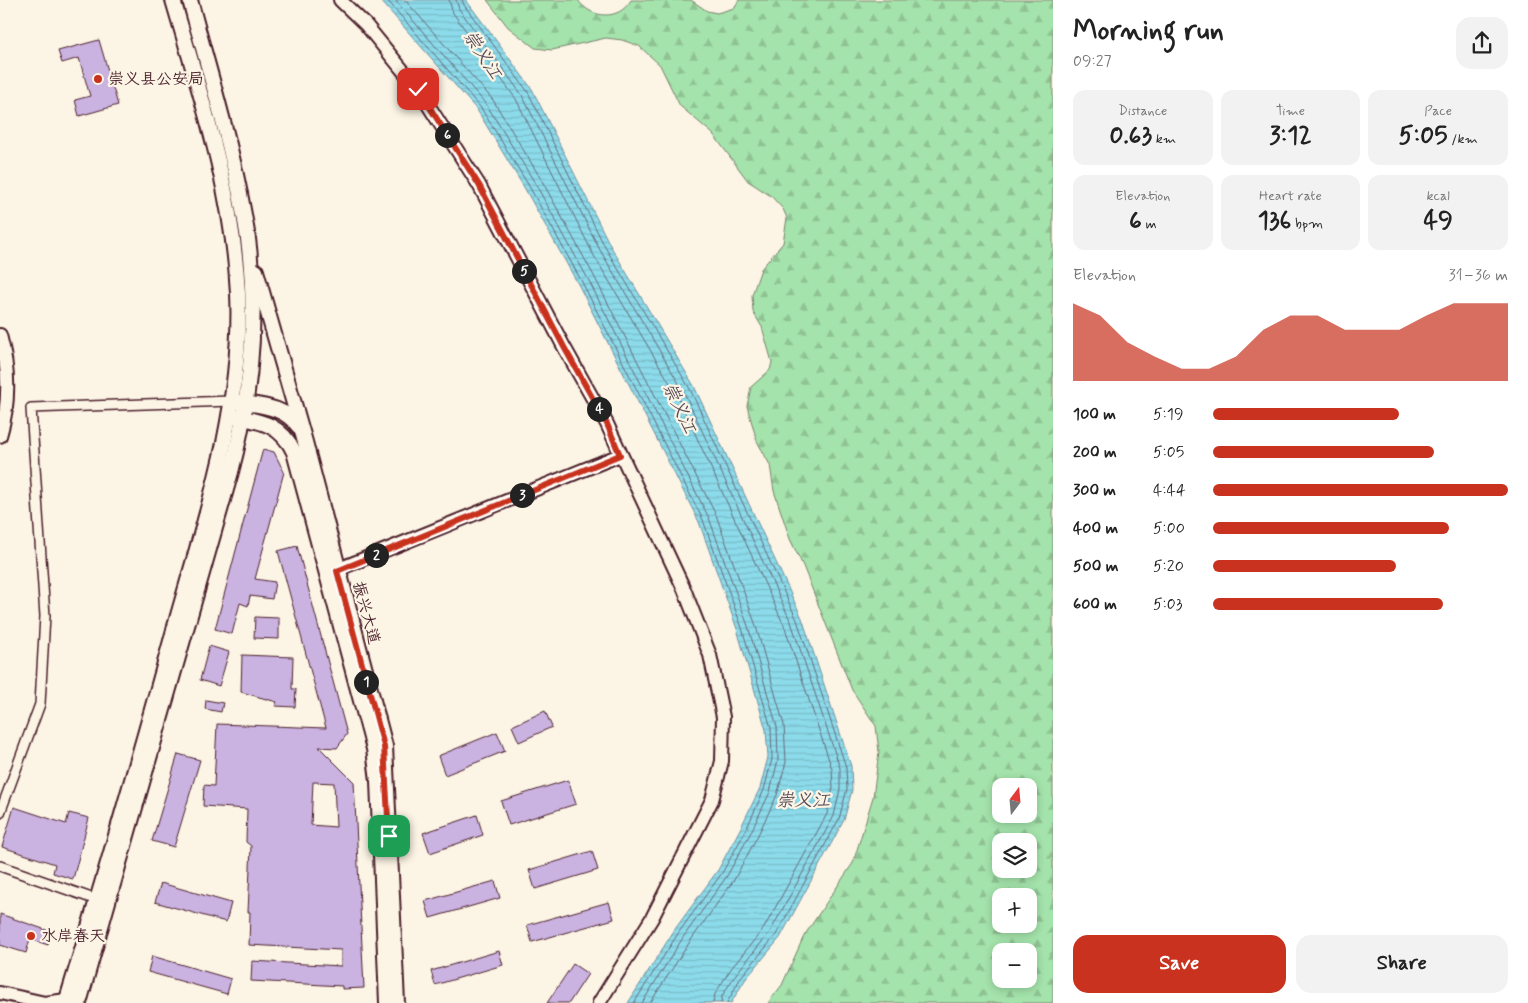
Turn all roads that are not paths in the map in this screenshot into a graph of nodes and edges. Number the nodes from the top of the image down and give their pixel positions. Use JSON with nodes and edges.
{"nodes":[{"id":1,"x":173,"y":0,"type":"edge"},
{"id":2,"x":190,"y":0,"type":"edge"},
{"id":3,"x":340,"y":0,"type":"edge"},
{"id":4,"x":248,"y":240,"type":"junction"},
{"id":5,"x":0,"y":335,"type":"edge"},
{"id":6,"x":231,"y":401,"type":"junction"},
{"id":7,"x":246,"y":403,"type":"junction"},
{"id":8,"x":229,"y":416,"type":"junction"},
{"id":9,"x":243,"y":418,"type":"junction"},
{"id":10,"x":0,"y":436,"type":"edge"},
{"id":11,"x":305,"y":442,"type":"junction"},
{"id":12,"x":620,"y":455,"type":"junction"},
{"id":13,"x":332,"y":572,"type":"junction"},
{"id":14,"x":0,"y":813,"type":"edge"},
{"id":15,"x":0,"y":866,"type":"edge"},
{"id":16,"x":97,"y":900,"type":"junction"},
{"id":17,"x":0,"y":993,"type":"edge"},
{"id":18,"x":72,"y":1002,"type":"edge"},
{"id":19,"x":387,"y":1003,"type":"edge"},
{"id":20,"x":397,"y":1003,"type":"edge"},
{"id":21,"x":599,"y":1003,"type":"edge"}],
"edges":[{"from":1,"to":6,"type":"main road"},
{"from":2,"to":4,"type":"main road"},
{"from":3,"to":12,"type":"main road"},
{"from":4,"to":7,"type":"main road"},
{"from":4,"to":11,"type":"main road","name":"振兴大道"},
{"from":5,"to":10,"type":"main road"},
{"from":6,"to":7,"type":"main road"},
{"from":6,"to":8,"type":"main road"},
{"from":6,"to":14,"type":"street"},
{"from":7,"to":9,"type":"main road"},
{"from":7,"to":11,"type":"main road"},
{"from":8,"to":9,"type":"main road"},
{"from":8,"to":16,"type":"main road"},
{"from":9,"to":13,"type":"main road","name":"振兴大道"},
{"from":9,"to":18,"type":"main road"},
{"from":11,"to":13,"type":"main road","name":"振兴大道"},
{"from":12,"to":13,"type":"main road"},
{"from":12,"to":21,"type":"main road"},
{"from":13,"to":19,"type":"main road","name":"振兴大道"},
{"from":13,"to":20,"type":"main road","name":"振兴大道"},
{"from":15,"to":16,"type":"street"},
{"from":16,"to":18,"type":"main road"},
{"from":17,"to":18,"type":"main road"}]}
